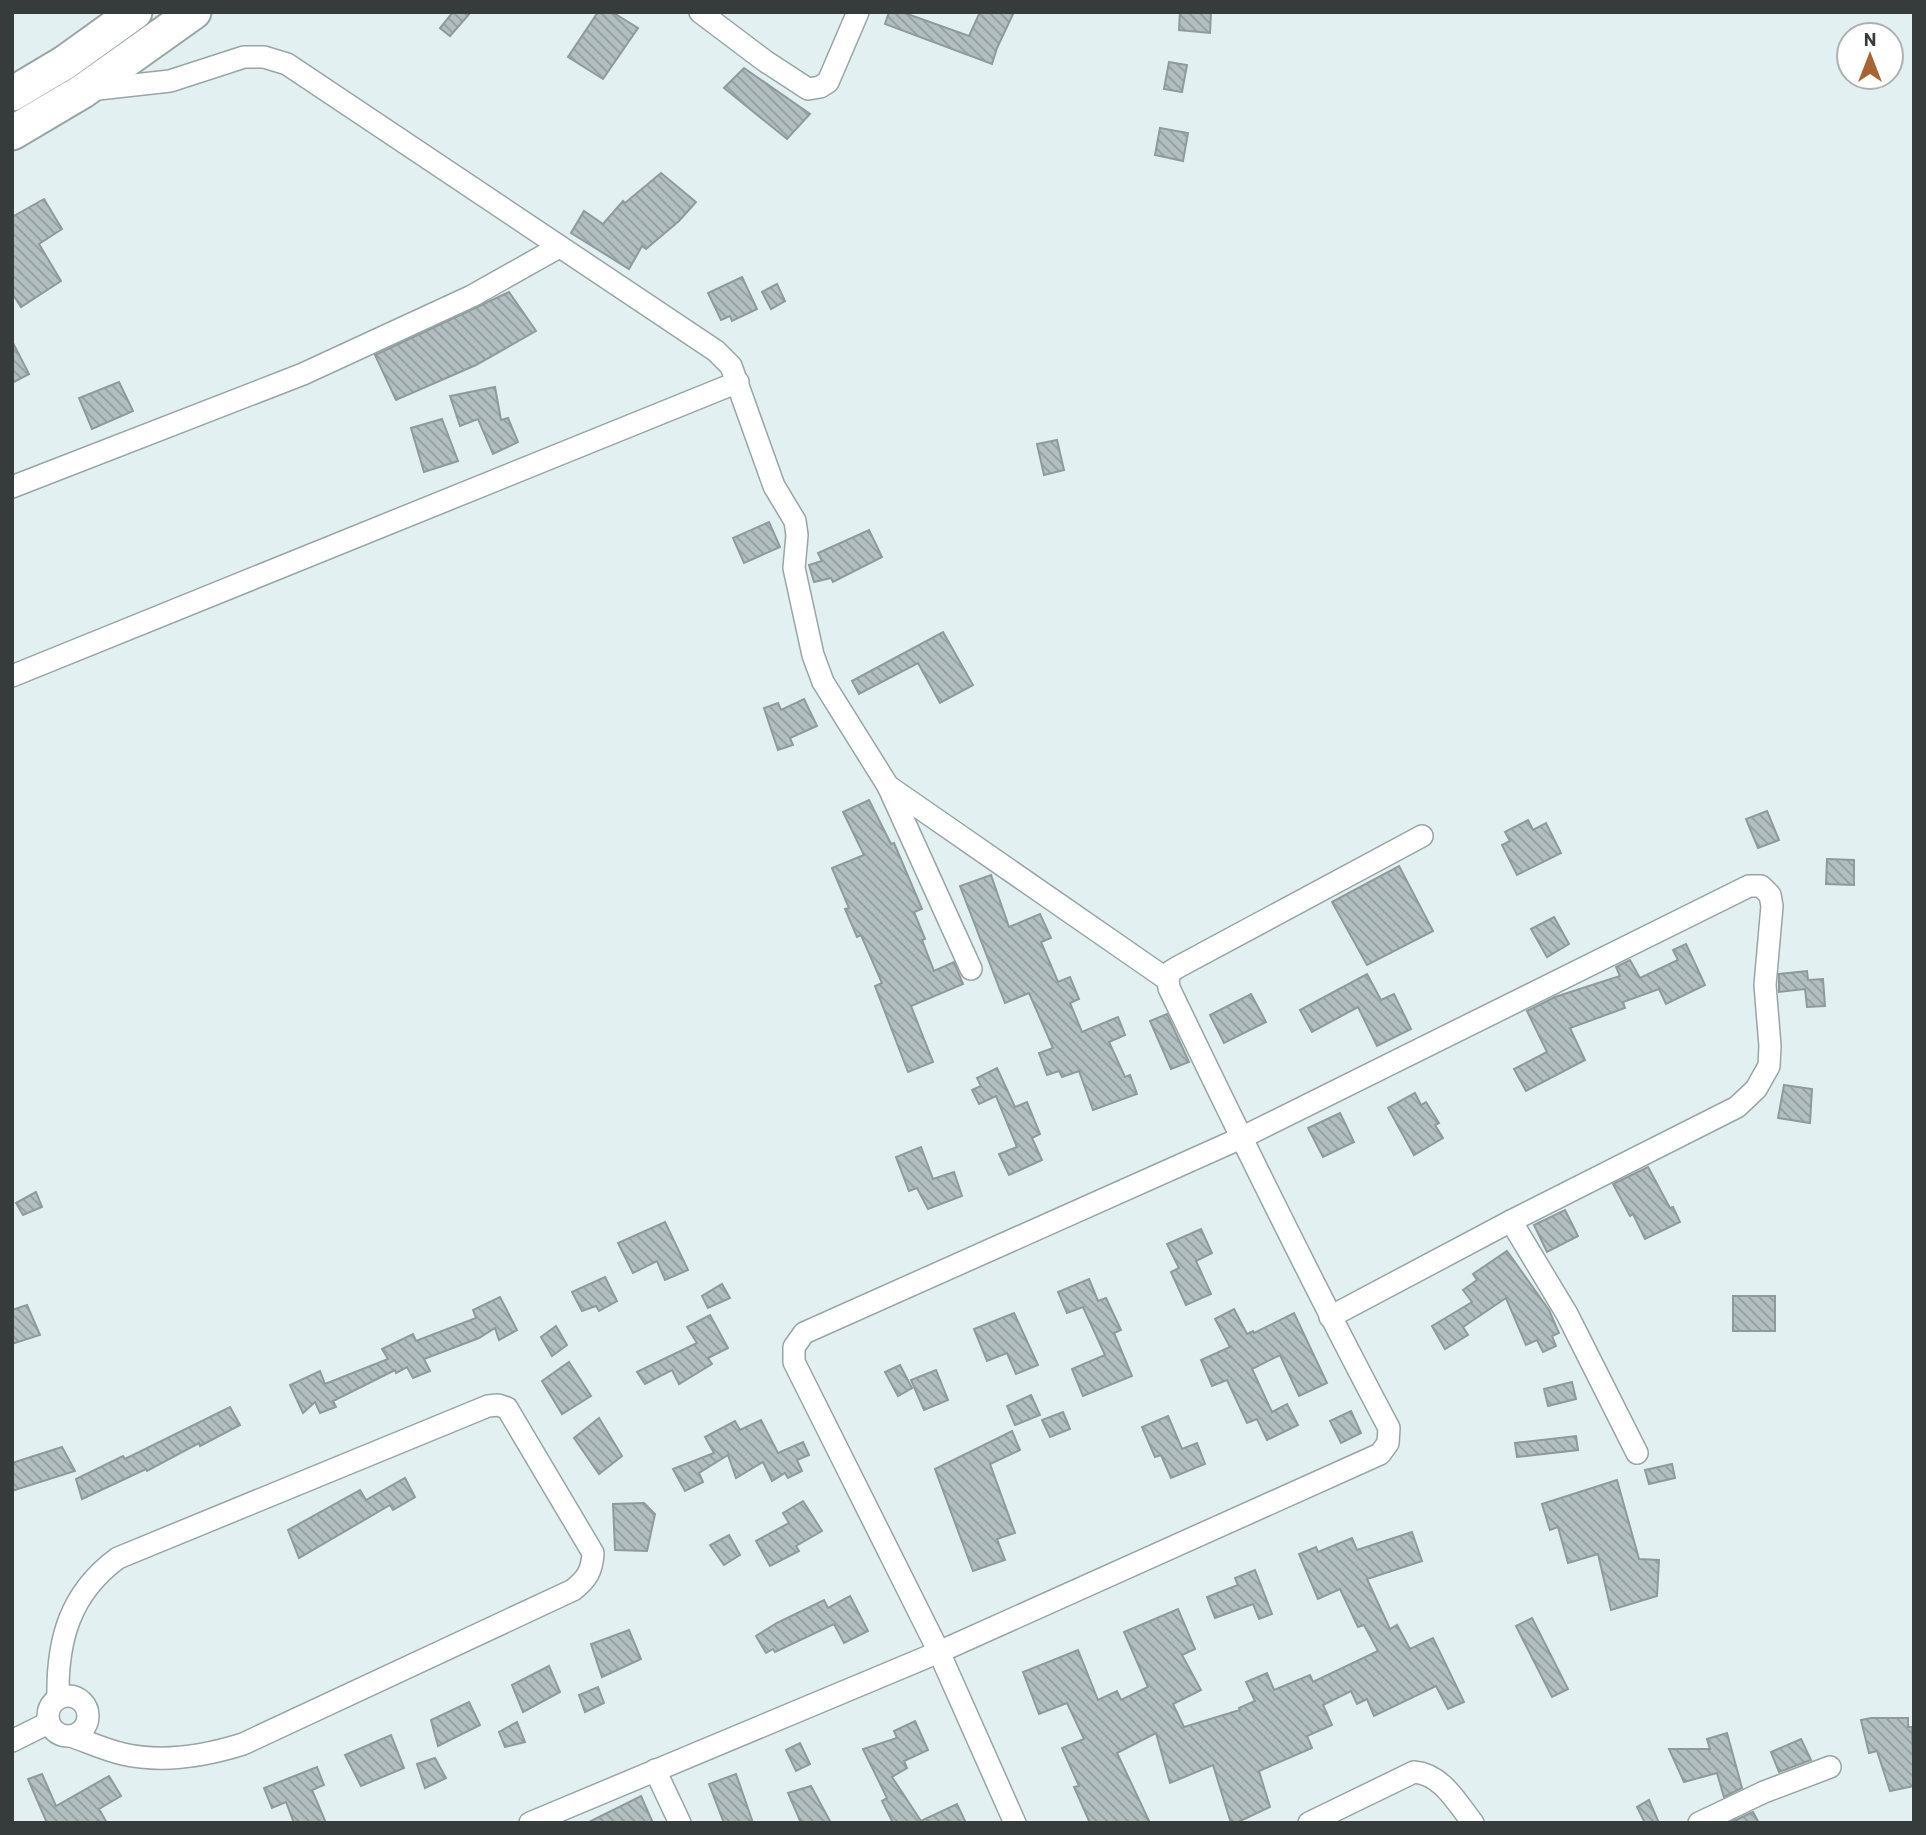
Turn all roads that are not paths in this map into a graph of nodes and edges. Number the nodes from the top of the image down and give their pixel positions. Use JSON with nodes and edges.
{"nodes":[{"id":1,"x":135,"y":12,"type":"edge"},
{"id":2,"x":194,"y":12,"type":"edge"},
{"id":3,"x":700,"y":12,"type":"edge"},
{"id":4,"x":858,"y":12,"type":"edge"},
{"id":5,"x":83,"y":91,"type":"junction"},
{"id":6,"x":12,"y":94,"type":"edge"},
{"id":7,"x":12,"y":133,"type":"edge"},
{"id":8,"x":559,"y":247,"type":"junction"},
{"id":9,"x":738,"y":382,"type":"junction"},
{"id":10,"x":12,"y":487,"type":"edge"},
{"id":11,"x":12,"y":676,"type":"edge"},
{"id":12,"x":888,"y":786,"type":"junction"},
{"id":13,"x":1422,"y":836,"type":"dead end"},
{"id":14,"x":971,"y":969,"type":"dead end"},
{"id":15,"x":1168,"y":979,"type":"junction"},
{"id":16,"x":1241,"y":1138,"type":"junction"},
{"id":17,"x":1511,"y":1221,"type":"junction"},
{"id":18,"x":1330,"y":1317,"type":"junction"},
{"id":19,"x":1637,"y":1453,"type":"dead end"},
{"id":20,"x":939,"y":1652,"type":"junction"},
{"id":21,"x":58,"y":1698,"type":"junction"},
{"id":22,"x":48,"y":1723,"type":"junction"},
{"id":23,"x":71,"y":1737,"type":"junction"},
{"id":24,"x":12,"y":1741,"type":"edge"},
{"id":25,"x":1830,"y":1767,"type":"dead end"},
{"id":26,"x":655,"y":1770,"type":"junction"},
{"id":27,"x":530,"y":1823,"type":"edge"},
{"id":28,"x":680,"y":1823,"type":"edge"},
{"id":29,"x":1015,"y":1823,"type":"edge"},
{"id":30,"x":1308,"y":1823,"type":"edge"},
{"id":31,"x":1473,"y":1823,"type":"edge"},
{"id":32,"x":1699,"y":1823,"type":"edge"}],
"edges":[{"from":1,"to":6,"type":"main road"},
{"from":2,"to":5,"type":"main road"},
{"from":3,"to":4,"type":"street"},
{"from":5,"to":7,"type":"main road"},
{"from":5,"to":8,"type":"street"},
{"from":8,"to":9,"type":"street"},
{"from":8,"to":10,"type":"street"},
{"from":9,"to":11,"type":"street"},
{"from":9,"to":12,"type":"street"},
{"from":12,"to":14,"type":"street"},
{"from":12,"to":15,"type":"street"},
{"from":13,"to":15,"type":"street"},
{"from":15,"to":16,"type":"street"},
{"from":16,"to":17,"type":"street"},
{"from":16,"to":18,"type":"street"},
{"from":16,"to":20,"type":"street"},
{"from":17,"to":18,"type":"street"},
{"from":17,"to":19,"type":"street"},
{"from":18,"to":20,"type":"street"},
{"from":20,"to":26,"type":"street"},
{"from":20,"to":29,"type":"street"},
{"from":21,"to":22,"type":"street"},
{"from":21,"to":23,"type":"street"},
{"from":21,"to":23,"type":"street"},
{"from":22,"to":23,"type":"street"},
{"from":22,"to":24,"type":"street"},
{"from":25,"to":32,"type":"street"},
{"from":26,"to":27,"type":"street"},
{"from":26,"to":28,"type":"street"},
{"from":30,"to":31,"type":"street"}]}
